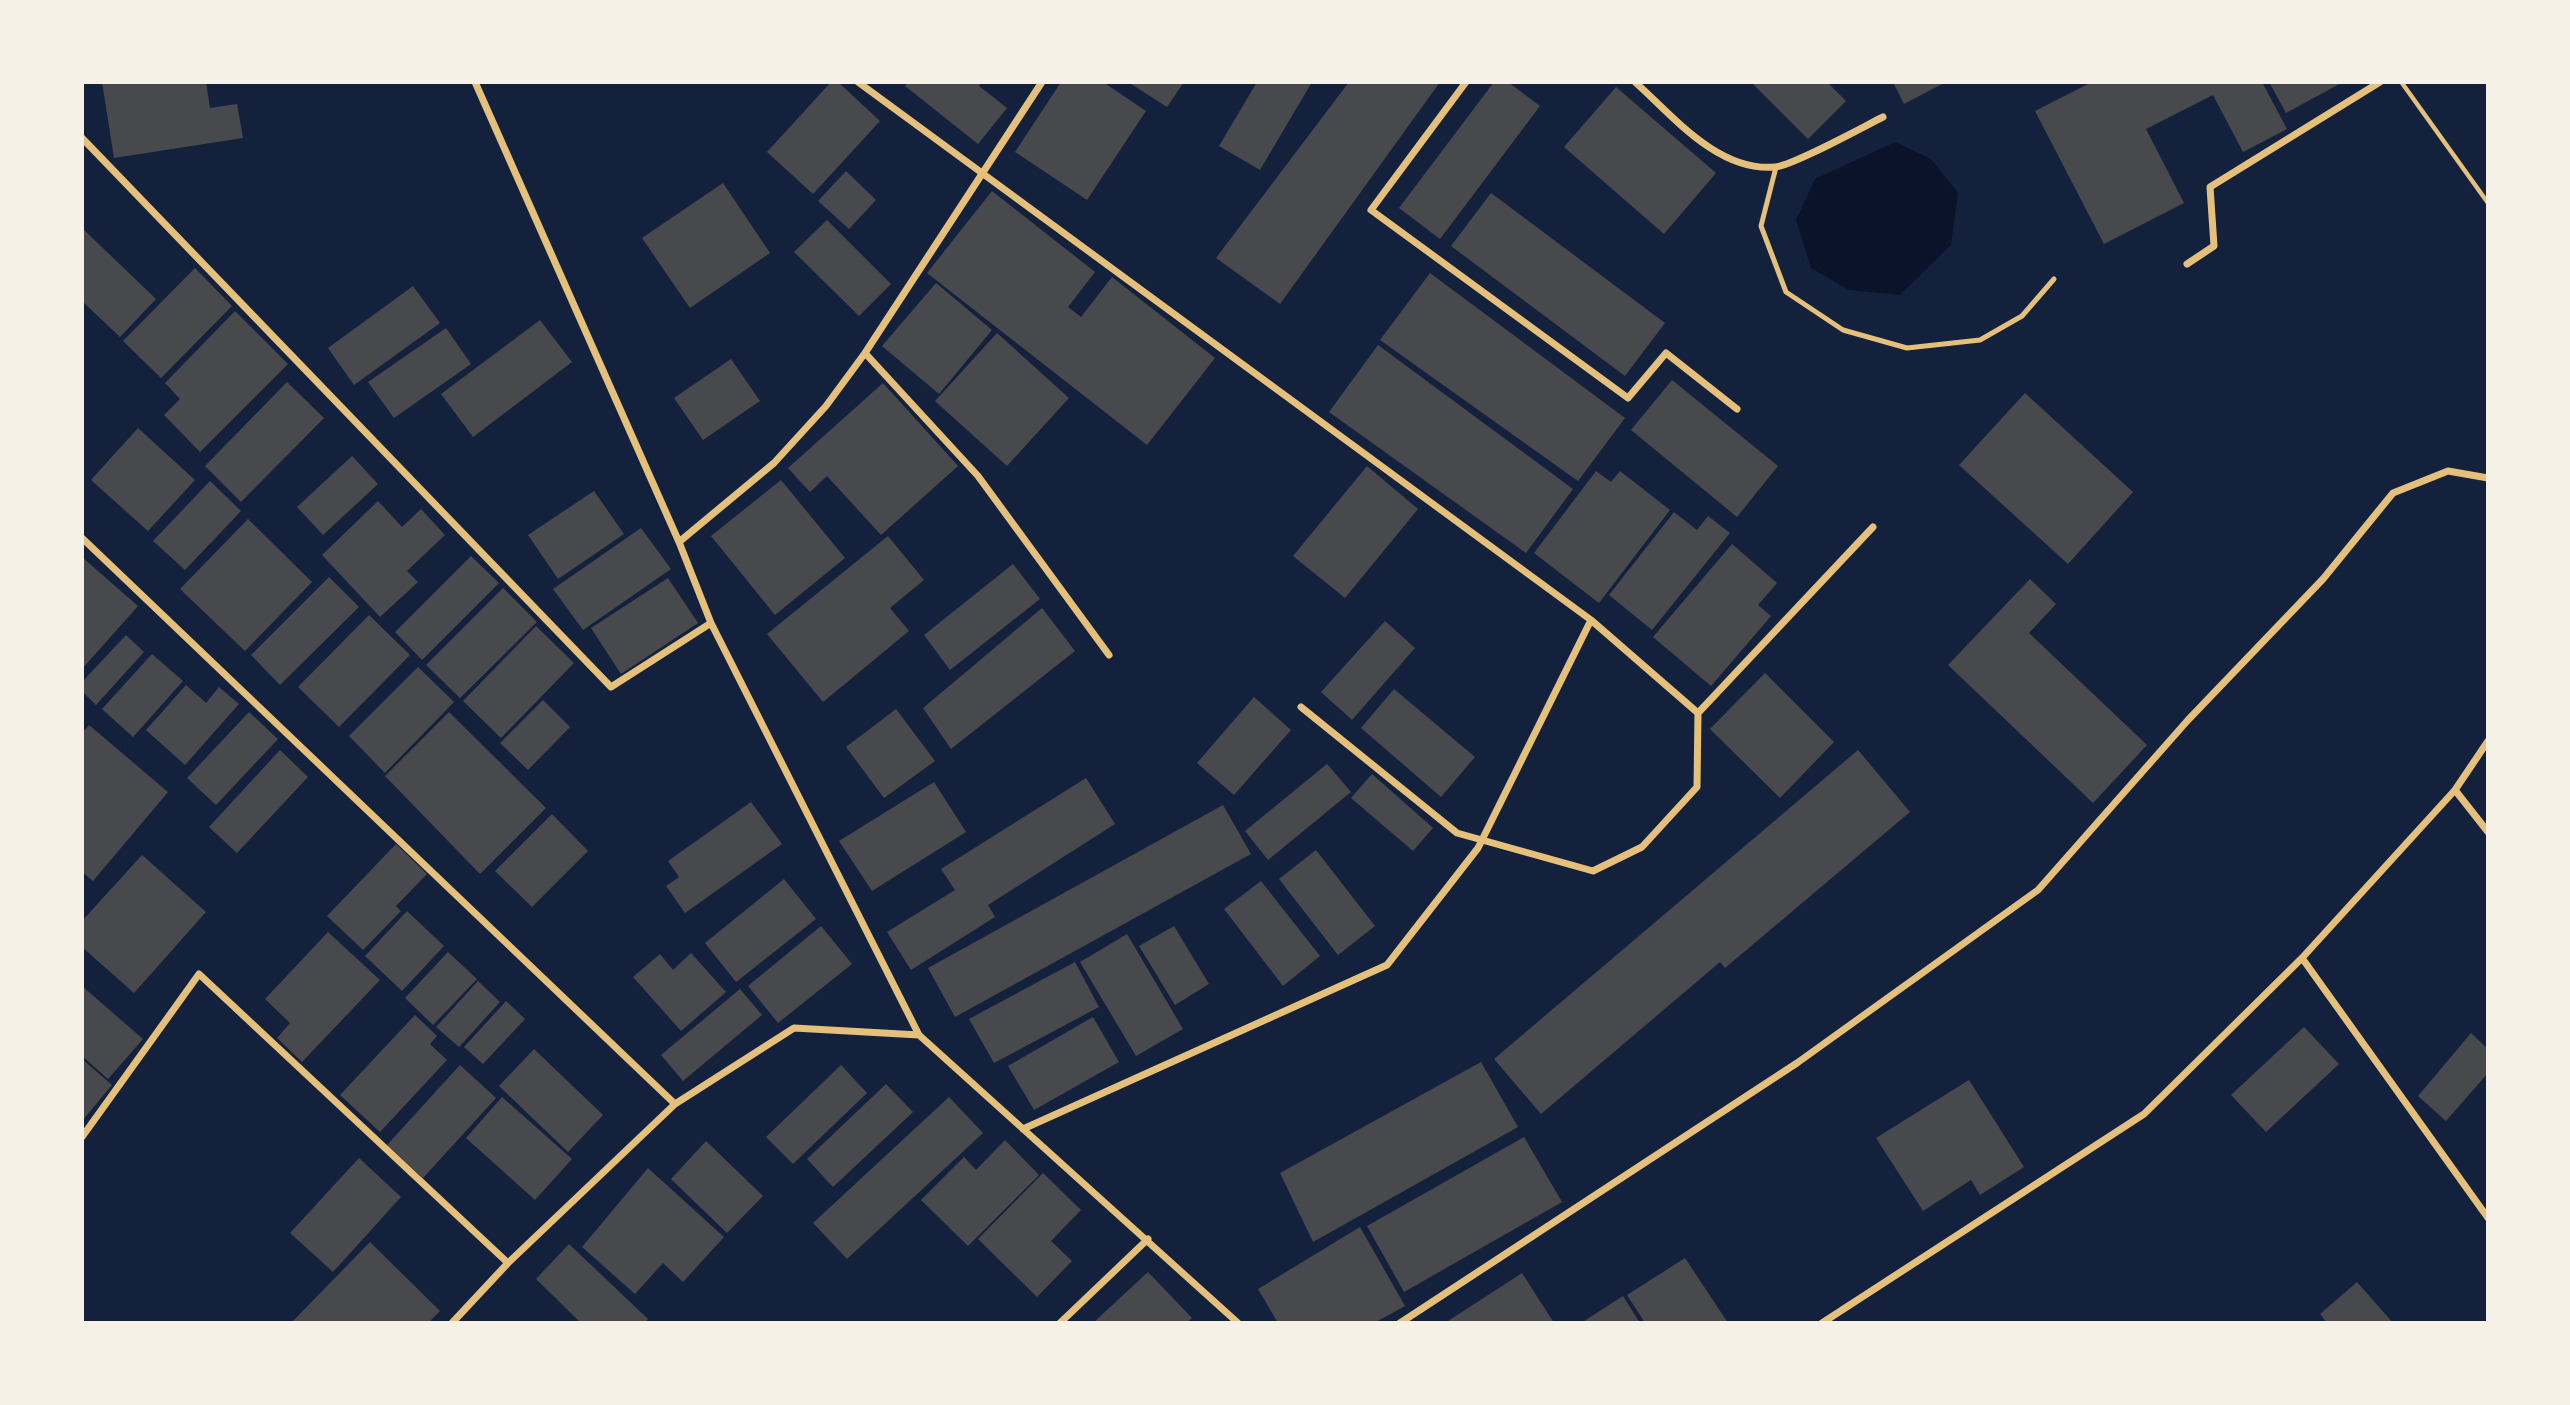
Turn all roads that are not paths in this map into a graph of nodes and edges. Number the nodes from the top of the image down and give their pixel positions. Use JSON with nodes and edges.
{"nodes":[{"id":1,"x":475,"y":82,"type":"edge"},
{"id":2,"x":858,"y":82,"type":"edge"},
{"id":3,"x":1042,"y":82,"type":"edge"},
{"id":4,"x":1466,"y":82,"type":"edge"},
{"id":5,"x":1635,"y":82,"type":"edge"},
{"id":6,"x":2380,"y":82,"type":"edge"},
{"id":7,"x":1883,"y":117,"type":"dead end"},
{"id":8,"x":82,"y":138,"type":"edge"},
{"id":9,"x":1776,"y":167,"type":"junction"},
{"id":10,"x":981,"y":172,"type":"junction"},
{"id":11,"x":2187,"y":264,"type":"dead end"},
{"id":12,"x":2054,"y":279,"type":"dead end"},
{"id":13,"x":865,"y":353,"type":"junction"},
{"id":14,"x":1737,"y":409,"type":"dead end"},
{"id":15,"x":2488,"y":478,"type":"edge"},
{"id":16,"x":1874,"y":527,"type":"dead end"},
{"id":17,"x":82,"y":538,"type":"edge"},
{"id":18,"x":679,"y":542,"type":"junction"},
{"id":19,"x":1591,"y":620,"type":"junction"},
{"id":20,"x":711,"y":622,"type":"junction"},
{"id":21,"x":1109,"y":655,"type":"dead end"},
{"id":22,"x":1301,"y":707,"type":"dead end"},
{"id":23,"x":1698,"y":713,"type":"junction"},
{"id":24,"x":2488,"y":741,"type":"edge"},
{"id":25,"x":2455,"y":790,"type":"junction"},
{"id":26,"x":2488,"y":832,"type":"edge"},
{"id":27,"x":1482,"y":840,"type":"junction"},
{"id":28,"x":2302,"y":958,"type":"junction"},
{"id":29,"x":919,"y":1035,"type":"junction"},
{"id":30,"x":675,"y":1104,"type":"junction"},
{"id":31,"x":1023,"y":1129,"type":"junction"},
{"id":32,"x":82,"y":1138,"type":"edge"},
{"id":33,"x":2488,"y":1218,"type":"edge"},
{"id":34,"x":1148,"y":1239,"type":"junction"},
{"id":35,"x":508,"y":1263,"type":"junction"},
{"id":36,"x":456,"y":1321,"type":"edge"},
{"id":37,"x":1060,"y":1323,"type":"edge"},
{"id":38,"x":1237,"y":1323,"type":"edge"},
{"id":39,"x":1400,"y":1323,"type":"edge"},
{"id":40,"x":1822,"y":1323,"type":"edge"}],
"edges":[{"from":1,"to":18,"type":"street"},
{"from":2,"to":10,"type":"street"},
{"from":3,"to":10,"type":"street"},
{"from":4,"to":14,"type":"street"},
{"from":5,"to":9,"type":"street"},
{"from":6,"to":11,"type":"street"},
{"from":7,"to":9,"type":"street"},
{"from":8,"to":20,"type":"street"},
{"from":9,"to":12,"type":"lane"},
{"from":10,"to":13,"type":"street"},
{"from":10,"to":19,"type":"street"},
{"from":13,"to":18,"type":"street"},
{"from":13,"to":21,"type":"street"},
{"from":15,"to":39,"type":"street"},
{"from":16,"to":23,"type":"street"},
{"from":17,"to":30,"type":"street"},
{"from":18,"to":20,"type":"street"},
{"from":19,"to":23,"type":"street"},
{"from":19,"to":27,"type":"street"},
{"from":20,"to":29,"type":"street"},
{"from":22,"to":27,"type":"street"},
{"from":23,"to":27,"type":"street"},
{"from":24,"to":25,"type":"street"},
{"from":25,"to":26,"type":"street"},
{"from":25,"to":28,"type":"street"},
{"from":27,"to":31,"type":"street"},
{"from":28,"to":33,"type":"street"},
{"from":28,"to":40,"type":"street"},
{"from":29,"to":30,"type":"street"},
{"from":29,"to":31,"type":"street"},
{"from":30,"to":35,"type":"street"},
{"from":31,"to":34,"type":"street"},
{"from":32,"to":35,"type":"street"},
{"from":34,"to":37,"type":"street"},
{"from":34,"to":38,"type":"street"},
{"from":35,"to":36,"type":"street"}]}
